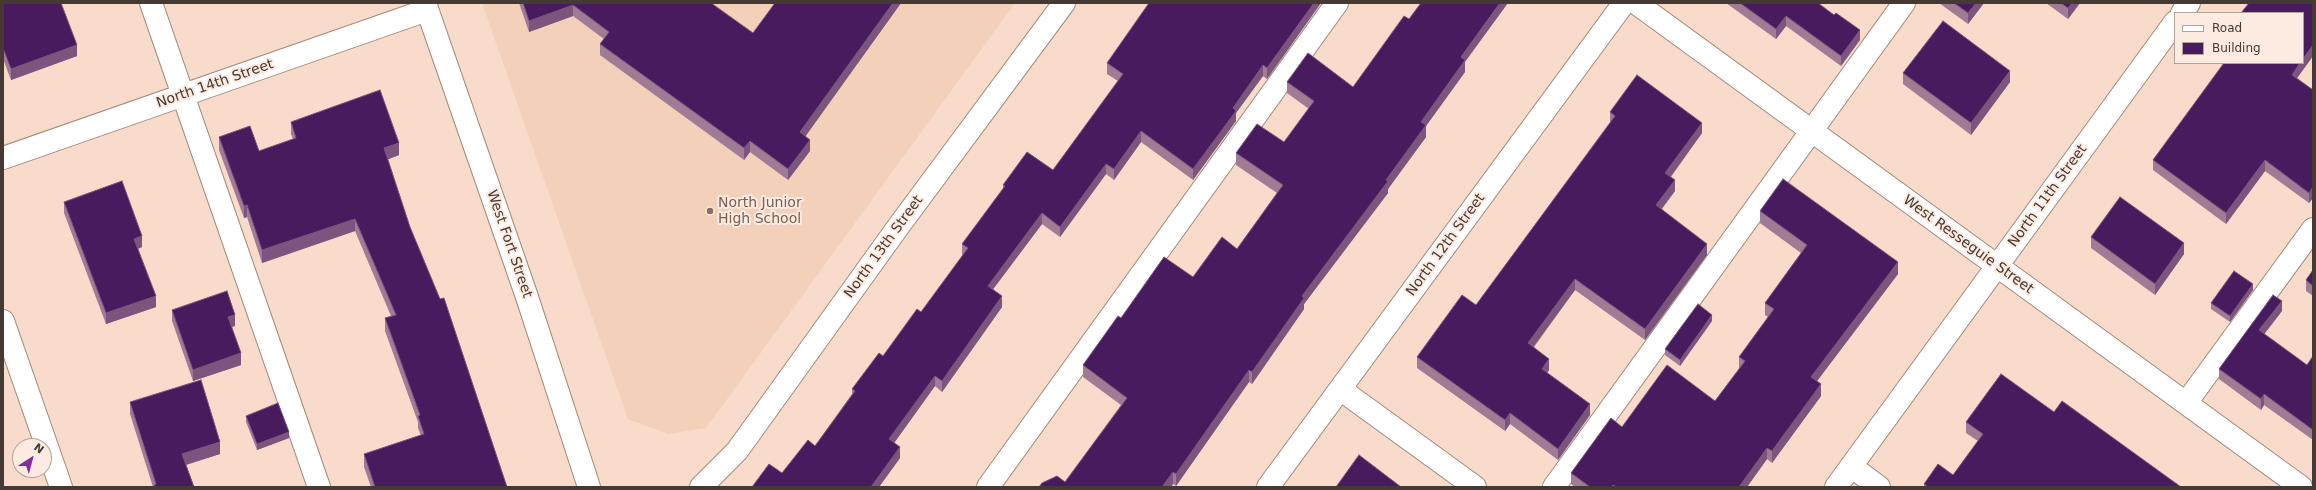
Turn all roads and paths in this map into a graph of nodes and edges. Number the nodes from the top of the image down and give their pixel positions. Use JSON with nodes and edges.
{"nodes":[{"id":1,"x":151,"y":3,"type":"edge"},
{"id":2,"x":1064,"y":3,"type":"edge"},
{"id":3,"x":1337,"y":3,"type":"edge"},
{"id":4,"x":1624,"y":3,"type":"edge"},
{"id":5,"x":1636,"y":3,"type":"edge"},
{"id":6,"x":1904,"y":3,"type":"edge"},
{"id":7,"x":2189,"y":3,"type":"edge"},
{"id":8,"x":426,"y":6,"type":"edge"},
{"id":9,"x":2183,"y":12,"type":"edge"},
{"id":10,"x":2174,"y":23,"type":"edge"},
{"id":11,"x":183,"y":95,"type":"junction"},
{"id":12,"x":1812,"y":132,"type":"junction"},
{"id":13,"x":3,"y":158,"type":"edge"},
{"id":14,"x":2313,"y":229,"type":"edge"},
{"id":15,"x":1996,"y":266,"type":"junction"},
{"id":16,"x":3,"y":321,"type":"edge"},
{"id":17,"x":1340,"y":389,"type":"junction"},
{"id":18,"x":2186,"y":403,"type":"junction"},
{"id":19,"x":1851,"y":466,"type":"junction"},
{"id":20,"x":61,"y":487,"type":"edge"},
{"id":21,"x":319,"y":487,"type":"edge"},
{"id":22,"x":589,"y":487,"type":"edge"},
{"id":23,"x":701,"y":487,"type":"edge"},
{"id":24,"x":988,"y":487,"type":"edge"},
{"id":25,"x":1268,"y":487,"type":"edge"},
{"id":26,"x":1475,"y":487,"type":"edge"},
{"id":27,"x":1554,"y":487,"type":"edge"},
{"id":28,"x":1836,"y":487,"type":"edge"},
{"id":29,"x":1879,"y":487,"type":"edge"},
{"id":30,"x":2301,"y":487,"type":"edge"}],
"edges":[{"from":1,"to":11,"type":"street"},
{"from":2,"to":23,"type":"street","name":"North 13th Street"},
{"from":3,"to":24,"type":"street"},
{"from":4,"to":17,"type":"street","name":"North 12th Street"},
{"from":5,"to":12,"type":"street","name":"West Resseguie Street"},
{"from":6,"to":12,"type":"street"},
{"from":7,"to":9,"type":"street"},
{"from":8,"to":11,"type":"street","name":"North 14th Street"},
{"from":8,"to":22,"type":"street","name":"West Fort Street"},
{"from":10,"to":15,"type":"street","name":"North 11th Street"},
{"from":11,"to":13,"type":"street","name":"North 14th Street"},
{"from":11,"to":21,"type":"street"},
{"from":12,"to":15,"type":"street","name":"West Resseguie Street"},
{"from":12,"to":27,"type":"street"},
{"from":14,"to":18,"type":"street"},
{"from":15,"to":18,"type":"street","name":"West Resseguie Street"},
{"from":15,"to":19,"type":"street","name":"North 11th Street"},
{"from":16,"to":20,"type":"street"},
{"from":17,"to":25,"type":"street","name":"North 12th Street"},
{"from":17,"to":26,"type":"street"},
{"from":18,"to":30,"type":"street","name":"West Resseguie Street"},
{"from":19,"to":28,"type":"street","name":"North 11th Street"},
{"from":19,"to":29,"type":"street"}]}
